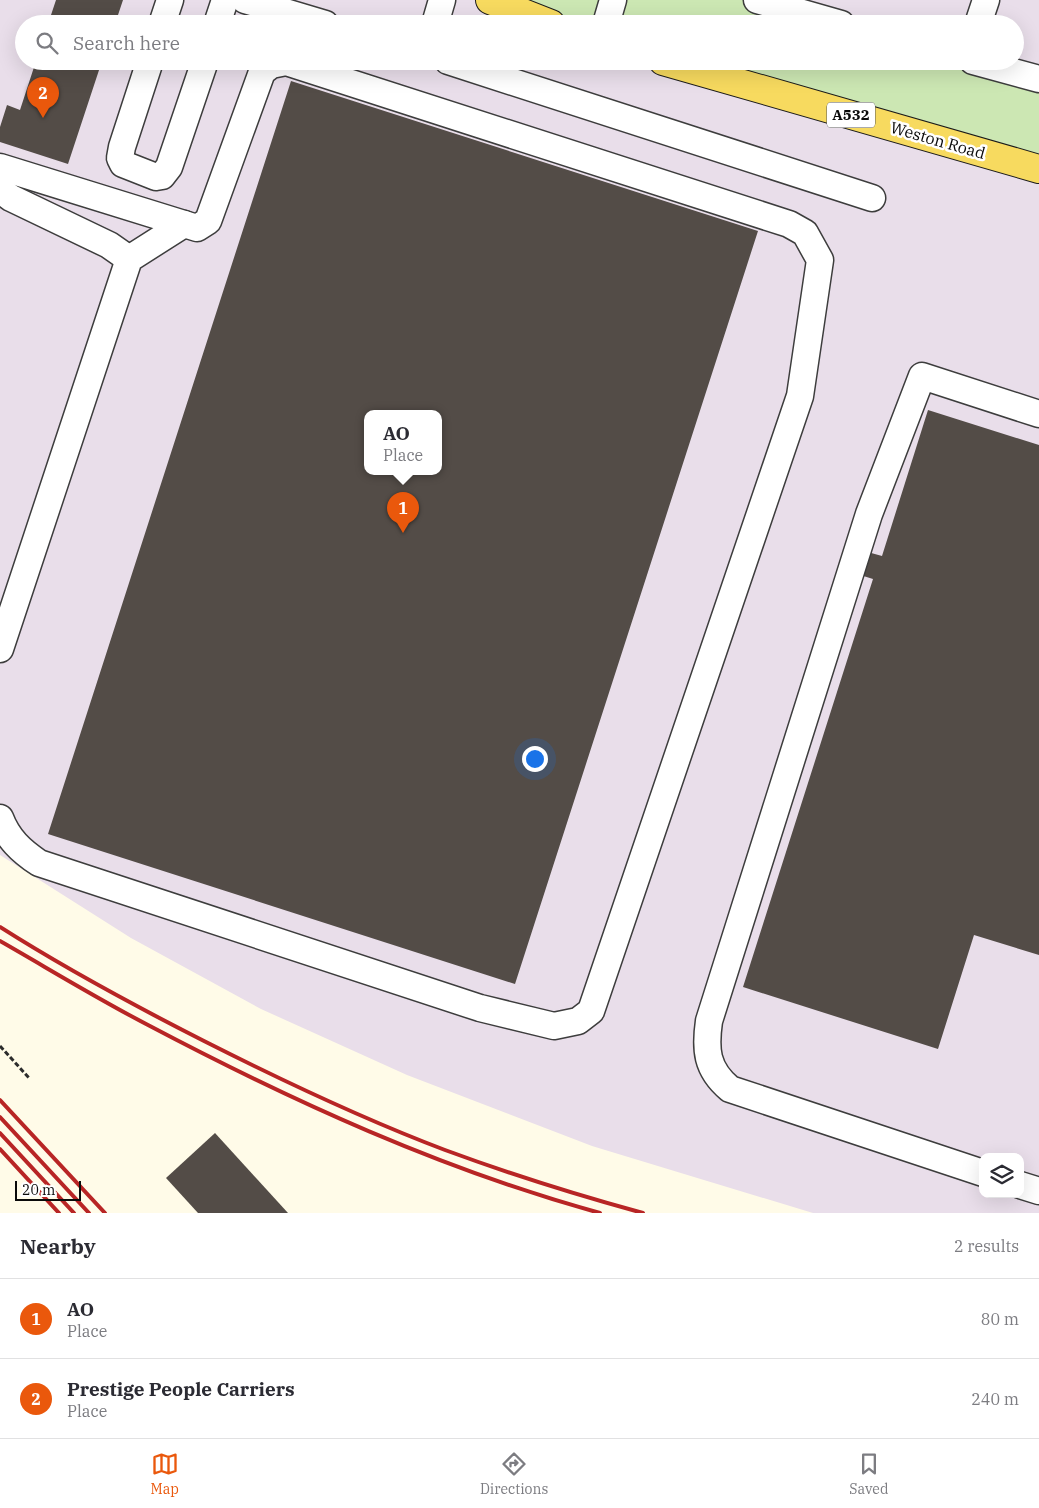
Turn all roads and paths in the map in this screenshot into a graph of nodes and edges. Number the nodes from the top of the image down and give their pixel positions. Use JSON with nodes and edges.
{"nodes":[{"id":1,"x":170,"y":0,"type":"edge"},
{"id":2,"x":225,"y":0,"type":"edge"},
{"id":3,"x":245,"y":0,"type":"edge"},
{"id":4,"x":442,"y":0,"type":"edge"},
{"id":5,"x":490,"y":0,"type":"edge"},
{"id":6,"x":613,"y":0,"type":"edge"},
{"id":7,"x":757,"y":0,"type":"edge"},
{"id":8,"x":986,"y":0,"type":"edge"},
{"id":9,"x":165,"y":15,"type":"edge"},
{"id":10,"x":220,"y":15,"type":"edge"},
{"id":11,"x":294,"y":15,"type":"edge"},
{"id":12,"x":438,"y":15,"type":"edge"},
{"id":13,"x":528,"y":15,"type":"edge"},
{"id":14,"x":609,"y":15,"type":"edge"},
{"id":15,"x":810,"y":15,"type":"edge"},
{"id":16,"x":981,"y":15,"type":"edge"},
{"id":17,"x":147,"y":70,"type":"edge"},
{"id":18,"x":202,"y":70,"type":"edge"},
{"id":19,"x":264,"y":70,"type":"edge"},
{"id":20,"x":311,"y":70,"type":"edge"},
{"id":21,"x":476,"y":70,"type":"edge"},
{"id":22,"x":695,"y":70,"type":"edge"},
{"id":23,"x":1006,"y":70,"type":"edge"},
{"id":24,"x":1039,"y":79,"type":"edge"},
{"id":25,"x":0,"y":167,"type":"edge"},
{"id":26,"x":1039,"y":168,"type":"edge"},
{"id":27,"x":0,"y":190,"type":"edge"},
{"id":28,"x":872,"y":198,"type":"dead end"},
{"id":29,"x":184,"y":224,"type":"junction"},
{"id":30,"x":129,"y":259,"type":"junction"},
{"id":31,"x":1039,"y":414,"type":"edge"},
{"id":32,"x":0,"y":649,"type":"edge"},
{"id":33,"x":0,"y":818,"type":"edge"},
{"id":34,"x":0,"y":1046,"type":"edge"},
{"id":35,"x":30,"y":1079,"type":"dead end"},
{"id":36,"x":979,"y":1172,"type":"edge"},
{"id":37,"x":1024,"y":1186,"type":"edge"},
{"id":38,"x":1039,"y":1192,"type":"edge"}],
"edges":[{"from":1,"to":9,"type":"street"},
{"from":2,"to":10,"type":"street"},
{"from":3,"to":11,"type":"street"},
{"from":4,"to":12,"type":"street"},
{"from":5,"to":13,"type":"main road"},
{"from":6,"to":14,"type":"street"},
{"from":7,"to":15,"type":"street"},
{"from":8,"to":16,"type":"street"},
{"from":17,"to":18,"type":"street"},
{"from":19,"to":29,"type":"street"},
{"from":20,"to":33,"type":"street"},
{"from":21,"to":28,"type":"street"},
{"from":22,"to":26,"type":"main road","name":"Weston Road","number":"A532"},
{"from":23,"to":24,"type":"street"},
{"from":25,"to":29,"type":"street"},
{"from":27,"to":30,"type":"street"},
{"from":29,"to":30,"type":"street"},
{"from":30,"to":32,"type":"street"},
{"from":31,"to":36,"type":"street"},
{"from":34,"to":35,"type":"path"},
{"from":37,"to":38,"type":"street"}]}
